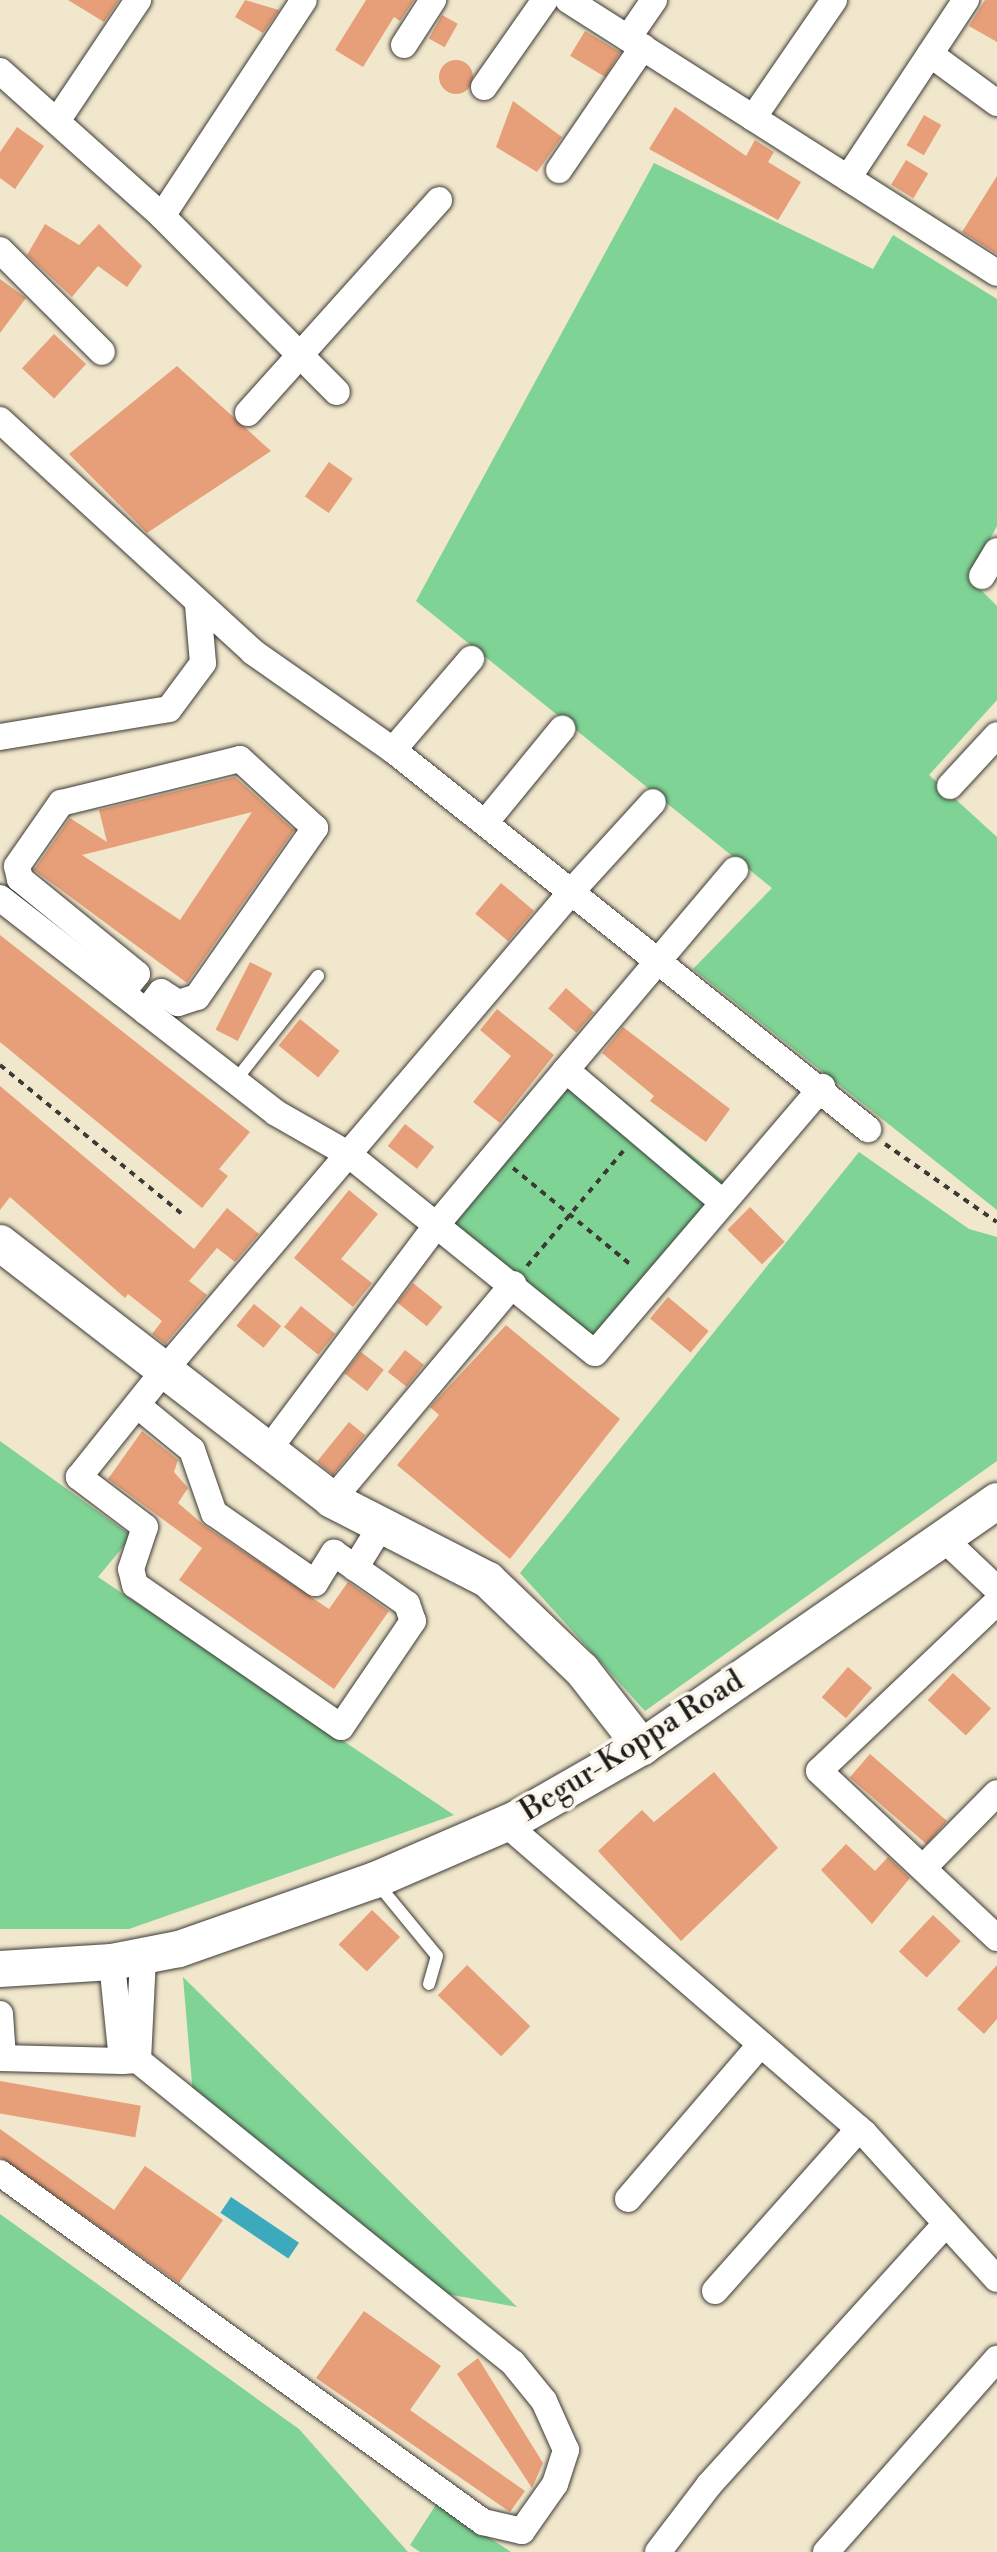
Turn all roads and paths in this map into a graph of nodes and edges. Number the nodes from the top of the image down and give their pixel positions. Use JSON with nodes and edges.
{"nodes":[{"id":1,"x":138,"y":0,"type":"edge"},
{"id":2,"x":304,"y":0,"type":"edge"},
{"id":3,"x":433,"y":0,"type":"edge"},
{"id":4,"x":545,"y":0,"type":"edge"},
{"id":5,"x":568,"y":0,"type":"edge"},
{"id":6,"x":654,"y":0,"type":"edge"},
{"id":7,"x":834,"y":0,"type":"edge"},
{"id":8,"x":966,"y":0,"type":"edge"},
{"id":9,"x":636,"y":43,"type":"junction"},
{"id":10,"x":404,"y":45,"type":"dead end"},
{"id":11,"x":930,"y":54,"type":"junction"},
{"id":12,"x":0,"y":71,"type":"edge"},
{"id":13,"x":484,"y":87,"type":"dead end"},
{"id":14,"x":997,"y":103,"type":"edge"},
{"id":15,"x":753,"y":118,"type":"junction"},
{"id":16,"x":57,"y":121,"type":"junction"},
{"id":17,"x":559,"y":170,"type":"dead end"},
{"id":18,"x":848,"y":178,"type":"junction"},
{"id":19,"x":439,"y":200,"type":"dead end"},
{"id":20,"x":162,"y":216,"type":"junction"},
{"id":21,"x":0,"y":250,"type":"edge"},
{"id":22,"x":997,"y":273,"type":"edge"},
{"id":23,"x":102,"y":352,"type":"dead end"},
{"id":24,"x":299,"y":353,"type":"junction"},
{"id":25,"x":337,"y":392,"type":"dead end"},
{"id":26,"x":248,"y":413,"type":"dead end"},
{"id":27,"x":0,"y":420,"type":"edge"},
{"id":28,"x":997,"y":551,"type":"edge"},
{"id":29,"x":982,"y":576,"type":"dead end"},
{"id":30,"x":198,"y":605,"type":"junction"},
{"id":31,"x":471,"y":659,"type":"dead end"},
{"id":32,"x":562,"y":729,"type":"dead end"},
{"id":33,"x":997,"y":735,"type":"edge"},
{"id":34,"x":0,"y":737,"type":"edge"},
{"id":35,"x":393,"y":750,"type":"junction"},
{"id":36,"x":950,"y":786,"type":"dead end"},
{"id":37,"x":653,"y":802,"type":"dead end"},
{"id":38,"x":485,"y":823,"type":"junction"},
{"id":39,"x":735,"y":870,"type":"dead end"},
{"id":40,"x":572,"y":891,"type":"junction"},
{"id":41,"x":0,"y":898,"type":"edge"},
{"id":42,"x":659,"y":959,"type":"junction"},
{"id":43,"x":318,"y":976,"type":"dead end"},
{"id":44,"x":130,"y":984,"type":"junction"},
{"id":45,"x":154,"y":1002,"type":"junction"},
{"id":46,"x":0,"y":1065,"type":"edge"},
{"id":47,"x":566,"y":1070,"type":"junction"},
{"id":48,"x":235,"y":1081,"type":"junction"},
{"id":49,"x":822,"y":1087,"type":"junction"},
{"id":50,"x":868,"y":1129,"type":"joint"},
{"id":51,"x":623,"y":1151,"type":"dead end"},
{"id":52,"x":348,"y":1154,"type":"junction"},
{"id":53,"x":508,"y":1164,"type":"dead end"},
{"id":54,"x":722,"y":1202,"type":"junction"},
{"id":55,"x":181,"y":1213,"type":"dead end"},
{"id":56,"x":570,"y":1215,"type":"junction"},
{"id":57,"x":997,"y":1222,"type":"edge"},
{"id":58,"x":438,"y":1223,"type":"junction"},
{"id":59,"x":0,"y":1243,"type":"edge"},
{"id":60,"x":631,"y":1265,"type":"dead end"},
{"id":61,"x":513,"y":1284,"type":"junction"},
{"id":62,"x":162,"y":1373,"type":"junction"},
{"id":63,"x":137,"y":1405,"type":"junction"},
{"id":64,"x":266,"y":1453,"type":"junction"},
{"id":65,"x":332,"y":1500,"type":"junction"},
{"id":66,"x":997,"y":1501,"type":"edge"},
{"id":67,"x":381,"y":1526,"type":"junction"},
{"id":68,"x":943,"y":1538,"type":"junction"},
{"id":69,"x":355,"y":1568,"type":"junction"},
{"id":70,"x":997,"y":1589,"type":"edge"},
{"id":71,"x":997,"y":1602,"type":"edge"},
{"id":72,"x":642,"y":1747,"type":"junction"},
{"id":73,"x":997,"y":1793,"type":"edge"},
{"id":74,"x":506,"y":1824,"type":"junction"},
{"id":75,"x":923,"y":1868,"type":"junction"},
{"id":76,"x":375,"y":1880,"type":"junction"},
{"id":77,"x":997,"y":1938,"type":"edge"},
{"id":78,"x":128,"y":1959,"type":"junction"},
{"id":79,"x":0,"y":1969,"type":"edge"},
{"id":80,"x":429,"y":1984,"type":"dead end"},
{"id":81,"x":0,"y":2014,"type":"edge"},
{"id":82,"x":761,"y":2044,"type":"junction"},
{"id":83,"x":2,"y":2058,"type":"edge"},
{"id":84,"x":130,"y":2060,"type":"junction"},
{"id":85,"x":859,"y":2129,"type":"junction"},
{"id":86,"x":0,"y":2173,"type":"edge"},
{"id":87,"x":628,"y":2199,"type":"dead end"},
{"id":88,"x":946,"y":2224,"type":"junction"},
{"id":89,"x":997,"y":2279,"type":"edge"},
{"id":90,"x":715,"y":2291,"type":"dead end"},
{"id":91,"x":997,"y":2359,"type":"edge"},
{"id":92,"x":658,"y":2552,"type":"edge"},
{"id":93,"x":826,"y":2552,"type":"edge"}],
"edges":[{"from":1,"to":16,"type":"street"},
{"from":2,"to":20,"type":"street"},
{"from":3,"to":10,"type":"street"},
{"from":4,"to":13,"type":"street"},
{"from":5,"to":9,"type":"street"},
{"from":6,"to":9,"type":"street"},
{"from":7,"to":15,"type":"street"},
{"from":8,"to":11,"type":"street"},
{"from":9,"to":15,"type":"street"},
{"from":9,"to":17,"type":"street"},
{"from":11,"to":14,"type":"street"},
{"from":11,"to":18,"type":"street"},
{"from":12,"to":16,"type":"street"},
{"from":15,"to":18,"type":"street"},
{"from":16,"to":20,"type":"street"},
{"from":18,"to":22,"type":"street"},
{"from":19,"to":24,"type":"street"},
{"from":20,"to":24,"type":"street"},
{"from":21,"to":23,"type":"street"},
{"from":24,"to":25,"type":"street"},
{"from":24,"to":26,"type":"street"},
{"from":27,"to":30,"type":"street"},
{"from":28,"to":29,"type":"street"},
{"from":30,"to":34,"type":"street"},
{"from":30,"to":35,"type":"street"},
{"from":31,"to":35,"type":"street"},
{"from":32,"to":38,"type":"street"},
{"from":33,"to":36,"type":"street"},
{"from":35,"to":38,"type":"street"},
{"from":37,"to":40,"type":"street"},
{"from":38,"to":40,"type":"street"},
{"from":39,"to":42,"type":"street"},
{"from":40,"to":42,"type":"street"},
{"from":40,"to":52,"type":"street"},
{"from":41,"to":44,"type":"street"},
{"from":42,"to":47,"type":"street"},
{"from":42,"to":49,"type":"street"},
{"from":43,"to":48,"type":"lane"},
{"from":44,"to":45,"type":"street"},
{"from":44,"to":45,"type":"street"},
{"from":45,"to":48,"type":"street"},
{"from":46,"to":55,"type":"path"},
{"from":47,"to":54,"type":"street"},
{"from":47,"to":58,"type":"street"},
{"from":48,"to":52,"type":"street"},
{"from":49,"to":50,"type":"street"},
{"from":49,"to":54,"type":"street"},
{"from":50,"to":57,"type":"path"},
{"from":51,"to":56,"type":"path"},
{"from":52,"to":58,"type":"street"},
{"from":52,"to":62,"type":"street"},
{"from":53,"to":56,"type":"path"},
{"from":54,"to":61,"type":"street"},
{"from":56,"to":60,"type":"path"},
{"from":56,"to":61,"type":"path"},
{"from":58,"to":61,"type":"street"},
{"from":58,"to":64,"type":"street"},
{"from":59,"to":62,"type":"main road"},
{"from":61,"to":65,"type":"street"},
{"from":62,"to":63,"type":"street"},
{"from":62,"to":64,"type":"main road"},
{"from":63,"to":69,"type":"street"},
{"from":63,"to":69,"type":"street"},
{"from":64,"to":65,"type":"main road"},
{"from":65,"to":67,"type":"main road"},
{"from":66,"to":68,"type":"main road","name":"Begur-Koppa Road"},
{"from":67,"to":69,"type":"street"},
{"from":67,"to":72,"type":"main road"},
{"from":68,"to":70,"type":"street"},
{"from":68,"to":72,"type":"main road","name":"Begur-Koppa Road"},
{"from":71,"to":75,"type":"street"},
{"from":72,"to":74,"type":"main road","name":"Begur-Koppa Road"},
{"from":73,"to":75,"type":"street"},
{"from":74,"to":76,"type":"main road","name":"Begur-Koppa Road"},
{"from":74,"to":82,"type":"street"},
{"from":75,"to":77,"type":"street"},
{"from":76,"to":78,"type":"main road","name":"Begur-Koppa Road"},
{"from":76,"to":80,"type":"lane"},
{"from":78,"to":79,"type":"main road","name":"Begur-Koppa Road"},
{"from":78,"to":84,"type":"street"},
{"from":81,"to":83,"type":"street"},
{"from":82,"to":85,"type":"street"},
{"from":82,"to":87,"type":"street"},
{"from":83,"to":84,"type":"street"},
{"from":84,"to":86,"type":"street"},
{"from":85,"to":88,"type":"street"},
{"from":85,"to":90,"type":"street"},
{"from":88,"to":89,"type":"street"},
{"from":88,"to":92,"type":"street"},
{"from":91,"to":93,"type":"street"}]}
